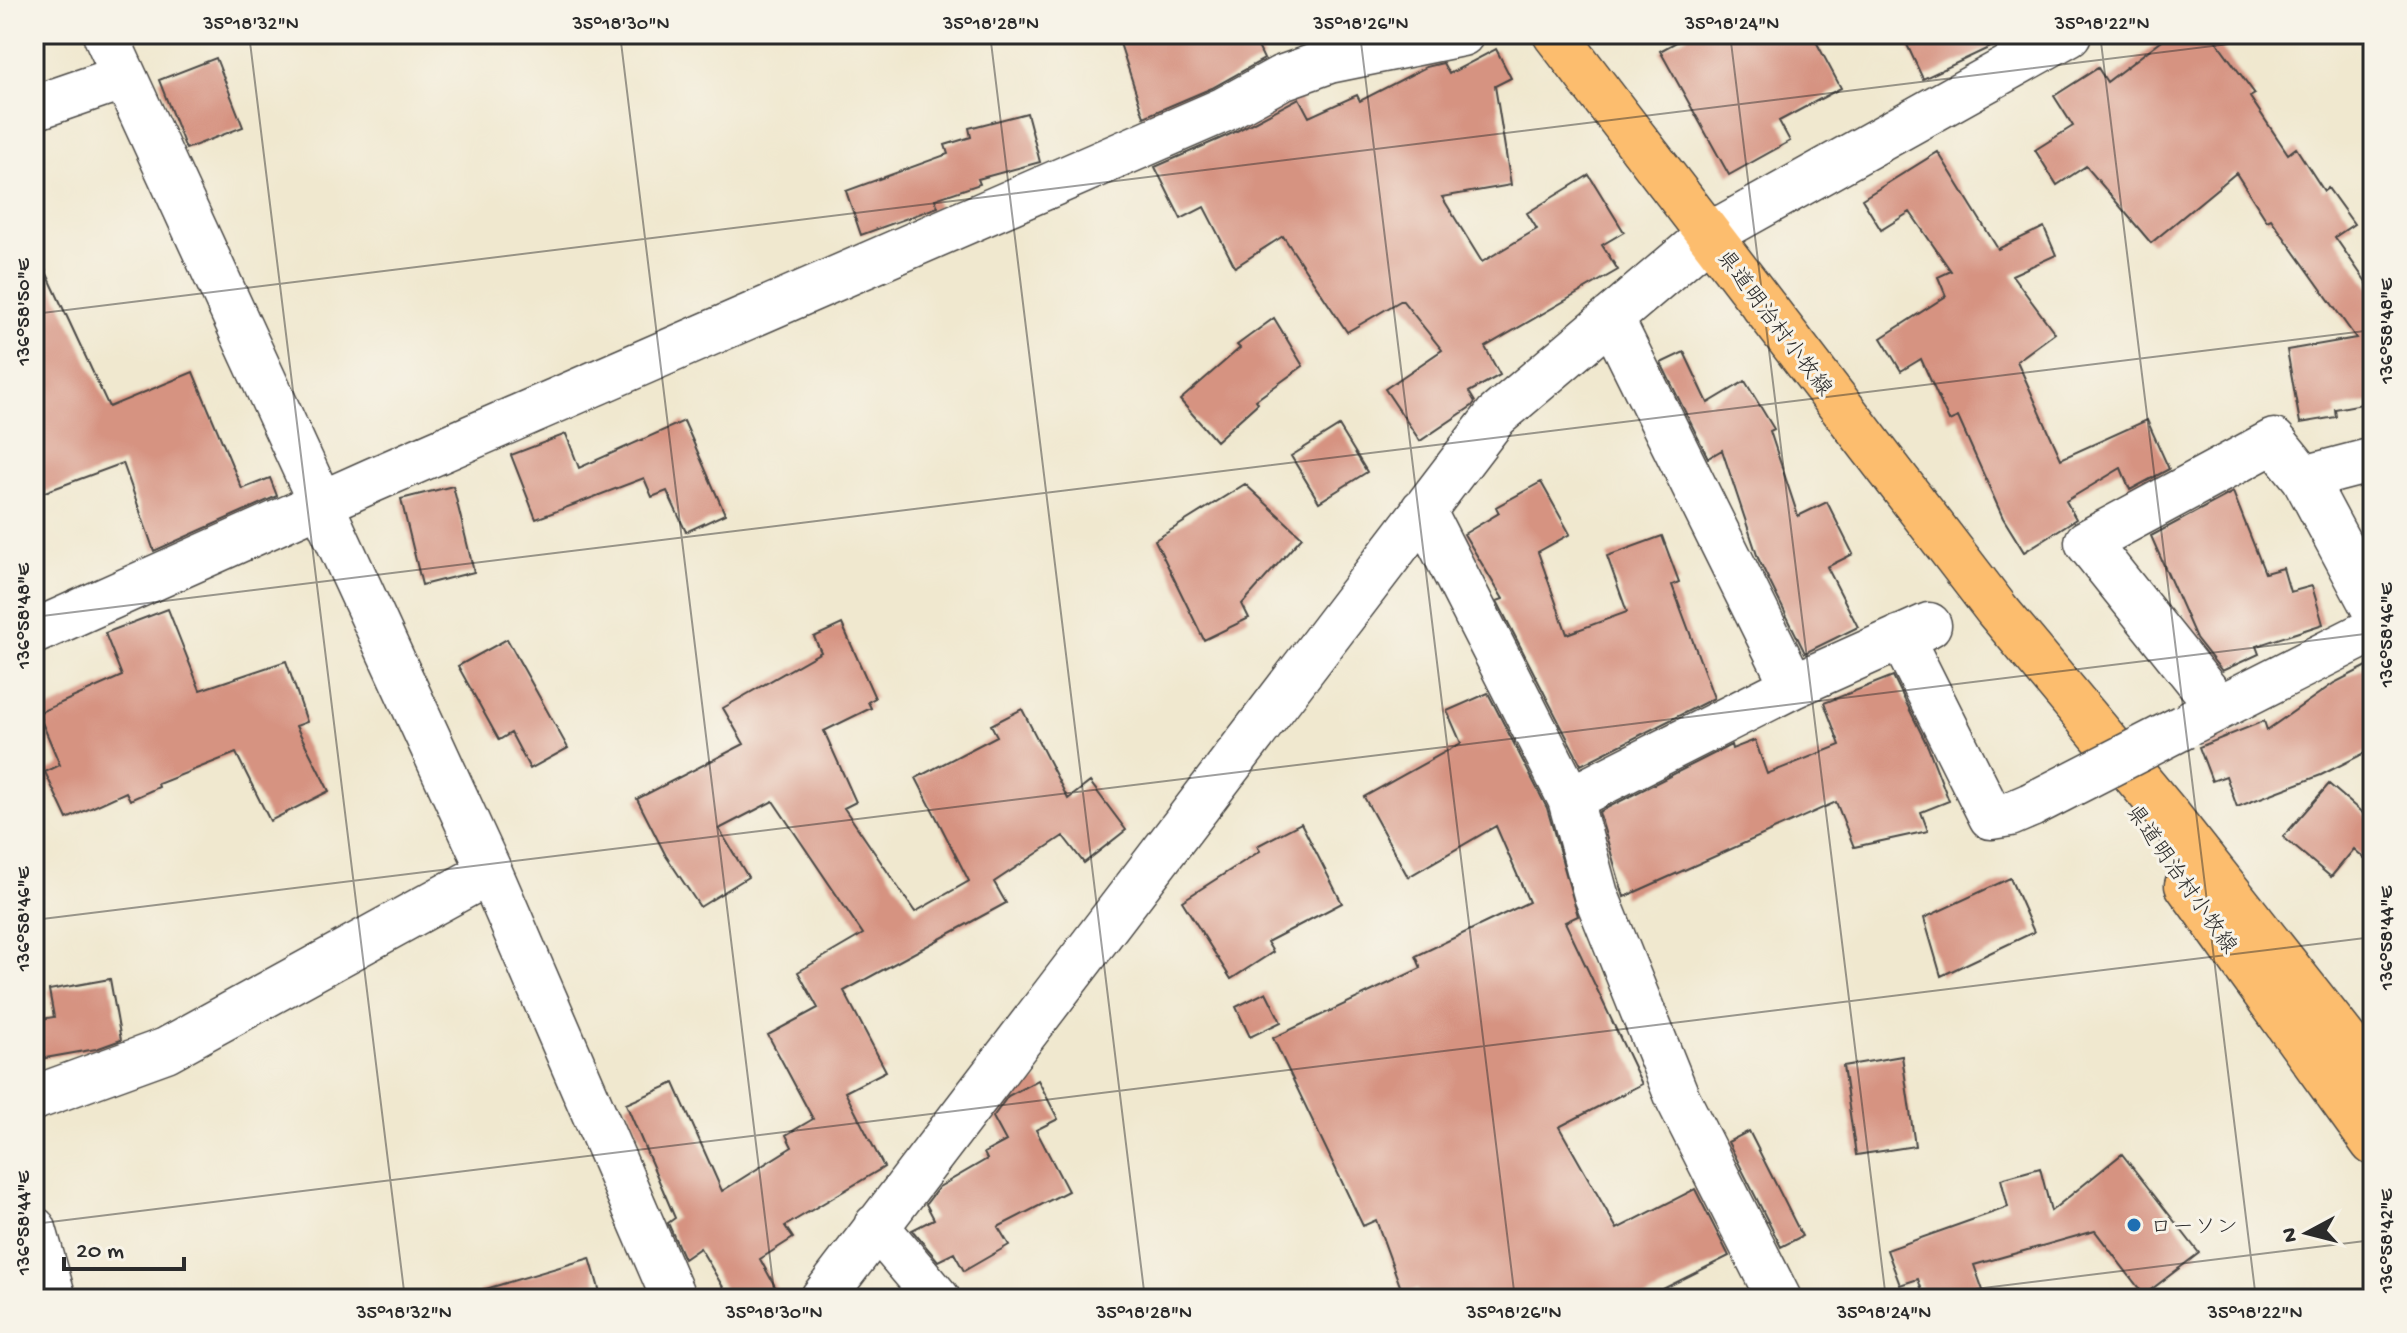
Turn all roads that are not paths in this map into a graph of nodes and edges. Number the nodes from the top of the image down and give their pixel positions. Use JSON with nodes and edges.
{"nodes":[{"id":1,"x":105,"y":34,"type":"edge"},
{"id":2,"x":1462,"y":34,"type":"edge"},
{"id":3,"x":1555,"y":34,"type":"edge"},
{"id":4,"x":2069,"y":34,"type":"edge"},
{"id":5,"x":124,"y":77,"type":"junction"},
{"id":6,"x":34,"y":108,"type":"edge"},
{"id":7,"x":1709,"y":235,"type":"junction"},
{"id":8,"x":1611,"y":318,"type":"junction"},
{"id":9,"x":2373,"y":460,"type":"edge"},
{"id":10,"x":2304,"y":478,"type":"junction"},
{"id":11,"x":320,"y":505,"type":"junction"},
{"id":12,"x":1423,"y":510,"type":"junction"},
{"id":13,"x":2373,"y":607,"type":"edge"},
{"id":14,"x":1997,"y":610,"type":"junction"},
{"id":15,"x":2373,"y":630,"type":"edge"},
{"id":16,"x":34,"y":632,"type":"edge"},
{"id":17,"x":1793,"y":686,"type":"junction"},
{"id":18,"x":2201,"y":717,"type":"junction"},
{"id":19,"x":1570,"y":799,"type":"junction"},
{"id":20,"x":490,"y":872,"type":"junction"},
{"id":21,"x":2373,"y":1075,"type":"edge"},
{"id":22,"x":34,"y":1098,"type":"edge"},
{"id":23,"x":2373,"y":1143,"type":"edge"},
{"id":24,"x":876,"y":1226,"type":"junction"},
{"id":25,"x":34,"y":1229,"type":"edge"},
{"id":26,"x":54,"y":1299,"type":"edge"},
{"id":27,"x":674,"y":1299,"type":"edge"},
{"id":28,"x":822,"y":1299,"type":"edge"},
{"id":29,"x":938,"y":1299,"type":"edge"},
{"id":30,"x":1779,"y":1299,"type":"edge"}],
"edges":[{"from":1,"to":5,"type":"street"},
{"from":2,"to":11,"type":"street"},
{"from":3,"to":7,"type":"main road","name":"県道明治村小牧線"},
{"from":4,"to":7,"type":"street"},
{"from":5,"to":6,"type":"street"},
{"from":5,"to":11,"type":"street"},
{"from":7,"to":8,"type":"street"},
{"from":7,"to":14,"type":"main road","name":"県道明治村小牧線"},
{"from":8,"to":12,"type":"street"},
{"from":8,"to":17,"type":"street"},
{"from":9,"to":10,"type":"street"},
{"from":10,"to":13,"type":"street"},
{"from":10,"to":18,"type":"street"},
{"from":11,"to":16,"type":"street"},
{"from":11,"to":20,"type":"street"},
{"from":12,"to":19,"type":"street"},
{"from":12,"to":24,"type":"street"},
{"from":14,"to":21,"type":"main road","name":"県道明治村小牧線"},
{"from":14,"to":23,"type":"main road","name":"県道明治村小牧線"},
{"from":15,"to":18,"type":"street"},
{"from":17,"to":18,"type":"street","bridge":true},
{"from":17,"to":19,"type":"street"},
{"from":19,"to":30,"type":"street"},
{"from":20,"to":22,"type":"street"},
{"from":20,"to":27,"type":"street"},
{"from":24,"to":28,"type":"street"},
{"from":24,"to":29,"type":"street"},
{"from":25,"to":26,"type":"street"}]}
